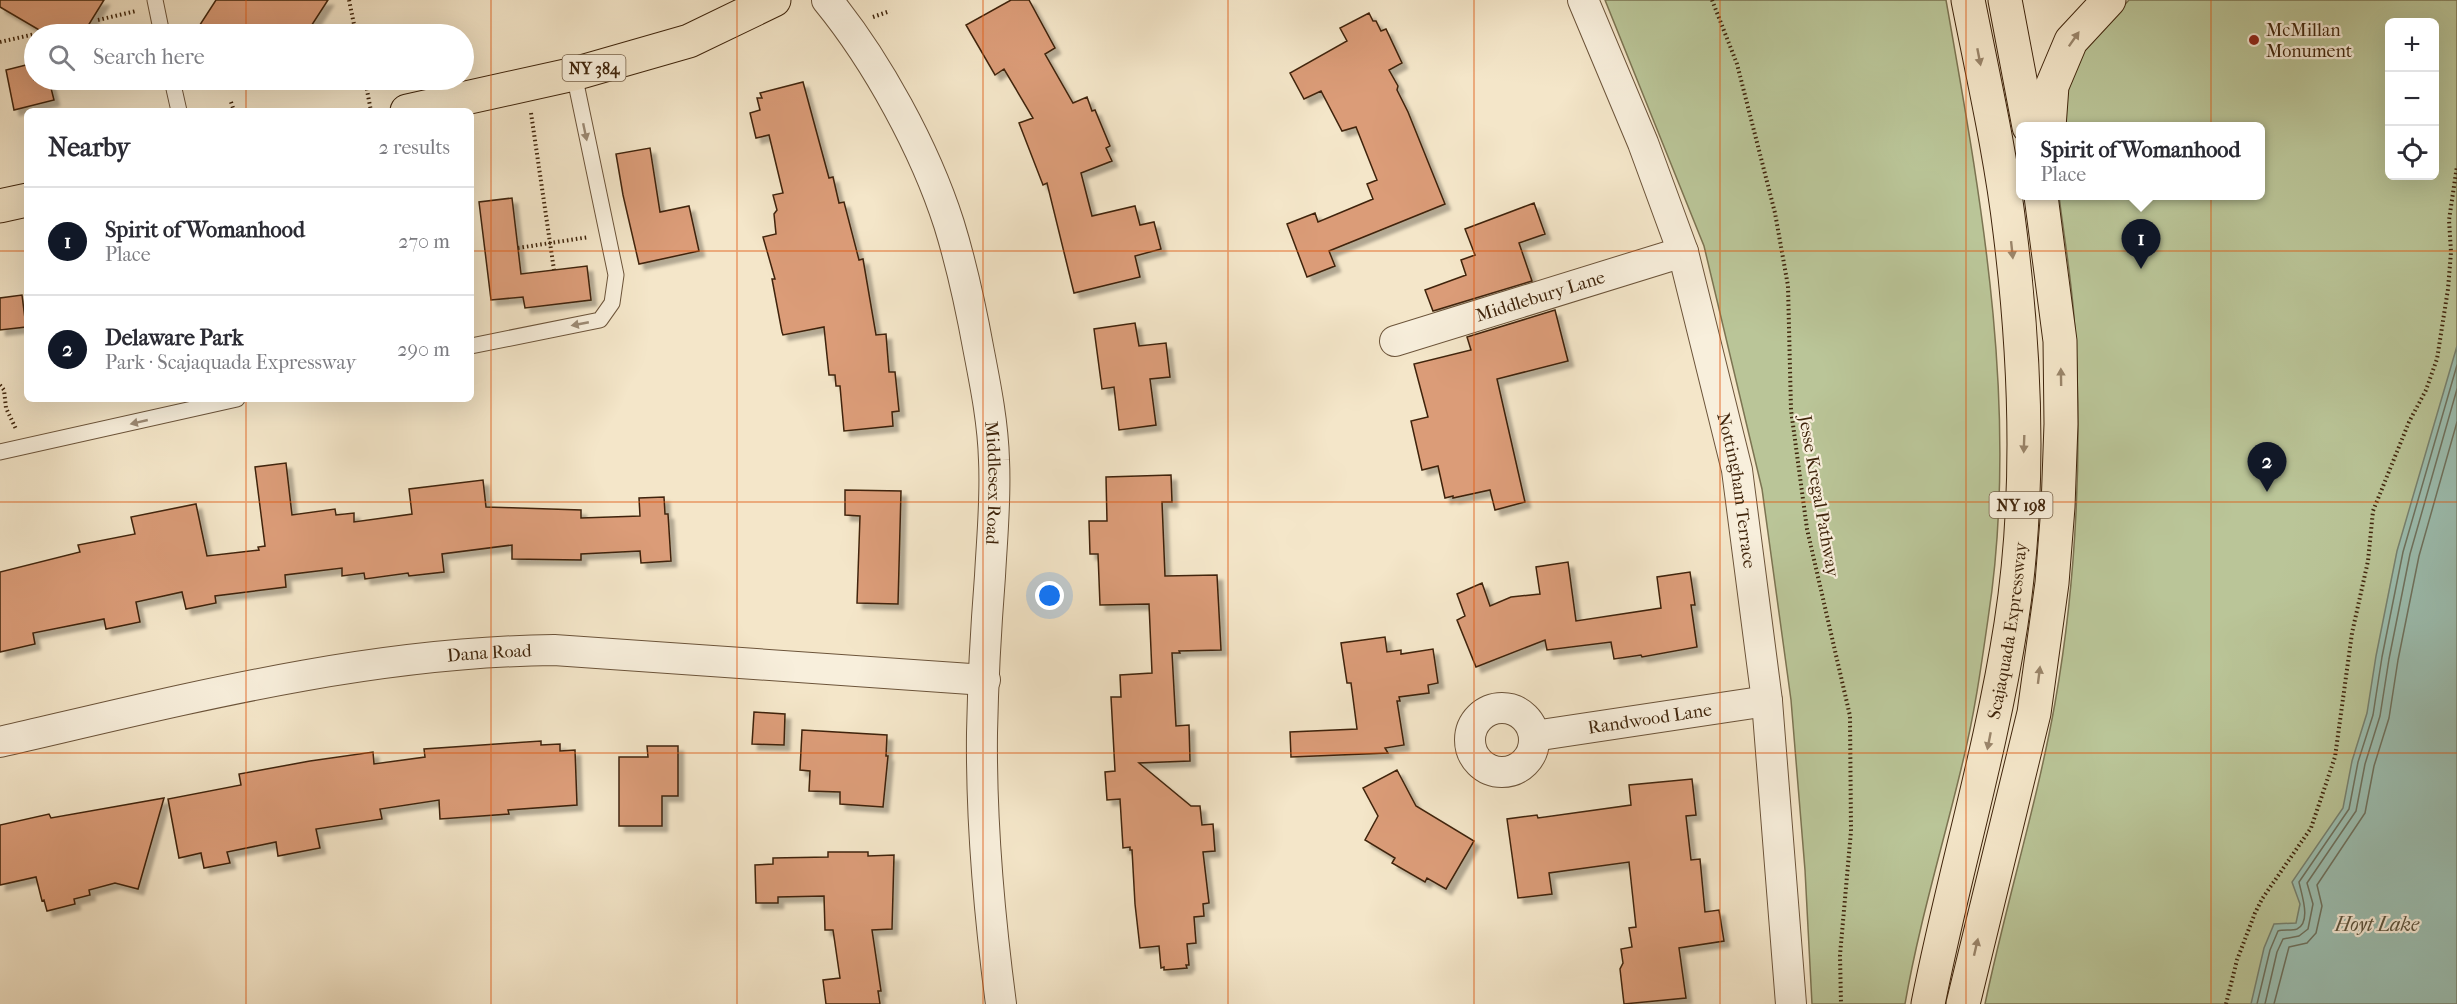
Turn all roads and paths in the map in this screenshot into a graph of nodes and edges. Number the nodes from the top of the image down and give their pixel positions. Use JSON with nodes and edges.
{"nodes":[{"id":1,"x":155,"y":0,"type":"edge"},
{"id":2,"x":349,"y":0,"type":"edge"},
{"id":3,"x":774,"y":0,"type":"edge"},
{"id":4,"x":827,"y":0,"type":"edge"},
{"id":5,"x":1583,"y":0,"type":"edge"},
{"id":6,"x":1712,"y":0,"type":"edge"},
{"id":7,"x":1968,"y":0,"type":"edge"},
{"id":8,"x":2005,"y":0,"type":"edge"},
{"id":9,"x":2109,"y":0,"type":"edge"},
{"id":10,"x":890,"y":11,"type":"dead end"},
{"id":11,"x":126,"y":13,"type":"dead end"},
{"id":12,"x":873,"y":17,"type":"dead end"},
{"id":13,"x":98,"y":20,"type":"dead end"},
{"id":14,"x":160,"y":24,"type":"edge"},
{"id":15,"x":354,"y":24,"type":"edge"},
{"id":16,"x":24,"y":37,"type":"edge"},
{"id":17,"x":0,"y":42,"type":"edge"},
{"id":18,"x":574,"y":74,"type":"junction"},
{"id":19,"x":174,"y":90,"type":"edge"},
{"id":20,"x":367,"y":90,"type":"edge"},
{"id":21,"x":231,"y":102,"type":"dead end"},
{"id":22,"x":178,"y":108,"type":"edge"},
{"id":23,"x":233,"y":108,"type":"edge"},
{"id":24,"x":370,"y":108,"type":"edge"},
{"id":25,"x":421,"y":108,"type":"edge"},
{"id":26,"x":2028,"y":122,"type":"edge"},
{"id":27,"x":2049,"y":122,"type":"edge"},
{"id":28,"x":532,"y":123,"type":"dead end"},
{"id":29,"x":2457,"y":166,"type":"edge"},
{"id":30,"x":2043,"y":200,"type":"edge"},
{"id":31,"x":24,"y":201,"type":"edge"},
{"id":32,"x":0,"y":206,"type":"edge"},
{"id":33,"x":598,"y":236,"type":"dead end"},
{"id":34,"x":550,"y":243,"type":"junction"},
{"id":35,"x":518,"y":248,"type":"dead end"},
{"id":36,"x":1683,"y":252,"type":"junction"},
{"id":37,"x":554,"y":270,"type":"dead end"},
{"id":38,"x":1395,"y":340,"type":"dead end"},
{"id":39,"x":474,"y":345,"type":"edge"},
{"id":40,"x":0,"y":385,"type":"edge"},
{"id":41,"x":224,"y":402,"type":"edge"},
{"id":42,"x":17,"y":431,"type":"dead end"},
{"id":43,"x":0,"y":453,"type":"edge"},
{"id":44,"x":985,"y":680,"type":"junction"},
{"id":45,"x":1767,"y":701,"type":"junction"},
{"id":46,"x":1534,"y":736,"type":"dead end"},
{"id":47,"x":0,"y":742,"type":"edge"},
{"id":48,"x":1001,"y":1004,"type":"edge"},
{"id":49,"x":1791,"y":1004,"type":"edge"},
{"id":50,"x":1841,"y":1004,"type":"edge"},
{"id":51,"x":1928,"y":1004,"type":"edge"},
{"id":52,"x":1964,"y":1004,"type":"edge"},
{"id":53,"x":2226,"y":1004,"type":"edge"}],
"edges":[{"from":1,"to":14,"type":"lane"},
{"from":2,"to":15,"type":"path"},
{"from":3,"to":18,"type":"main road","number":"NY 384"},
{"from":4,"to":44,"type":"street","name":"Middlesex Road"},
{"from":5,"to":36,"type":"street","name":"Nottingham Terrace"},
{"from":6,"to":50,"type":"path","name":"Jesse Kregal Pathway"},
{"from":7,"to":51,"type":"main road","name":"Scajaquada Expressway","number":"NY 198","one_way":true},
{"from":8,"to":26,"type":"main road"},
{"from":27,"to":9,"type":"main road","one_way":true},
{"from":10,"to":12,"type":"path"},
{"from":11,"to":13,"type":"path"},
{"from":16,"to":17,"type":"path"},
{"from":18,"to":25,"type":"main road","number":"NY 384"},
{"from":18,"to":39,"type":"lane","one_way":true},
{"from":19,"to":22,"type":"lane"},
{"from":20,"to":24,"type":"path"},
{"from":21,"to":23,"type":"path"},
{"from":28,"to":34,"type":"path"},
{"from":29,"to":53,"type":"path"},
{"from":52,"to":30,"type":"main road","name":"Scajaquada Expressway","number":"NY 198","one_way":true},
{"from":31,"to":32,"type":"main road"},
{"from":33,"to":34,"type":"path"},
{"from":34,"to":35,"type":"path"},
{"from":34,"to":37,"type":"path"},
{"from":36,"to":38,"type":"street","name":"Middlebury Lane"},
{"from":36,"to":45,"type":"street","name":"Nottingham Terrace"},
{"from":40,"to":42,"type":"path"},
{"from":41,"to":43,"type":"lane","one_way":true},
{"from":44,"to":47,"type":"street","name":"Dana Road"},
{"from":44,"to":48,"type":"street","name":"Middlesex Road"},
{"from":45,"to":46,"type":"street","name":"Randwood Lane"},
{"from":45,"to":49,"type":"street","name":"Nottingham Terrace"}]}
